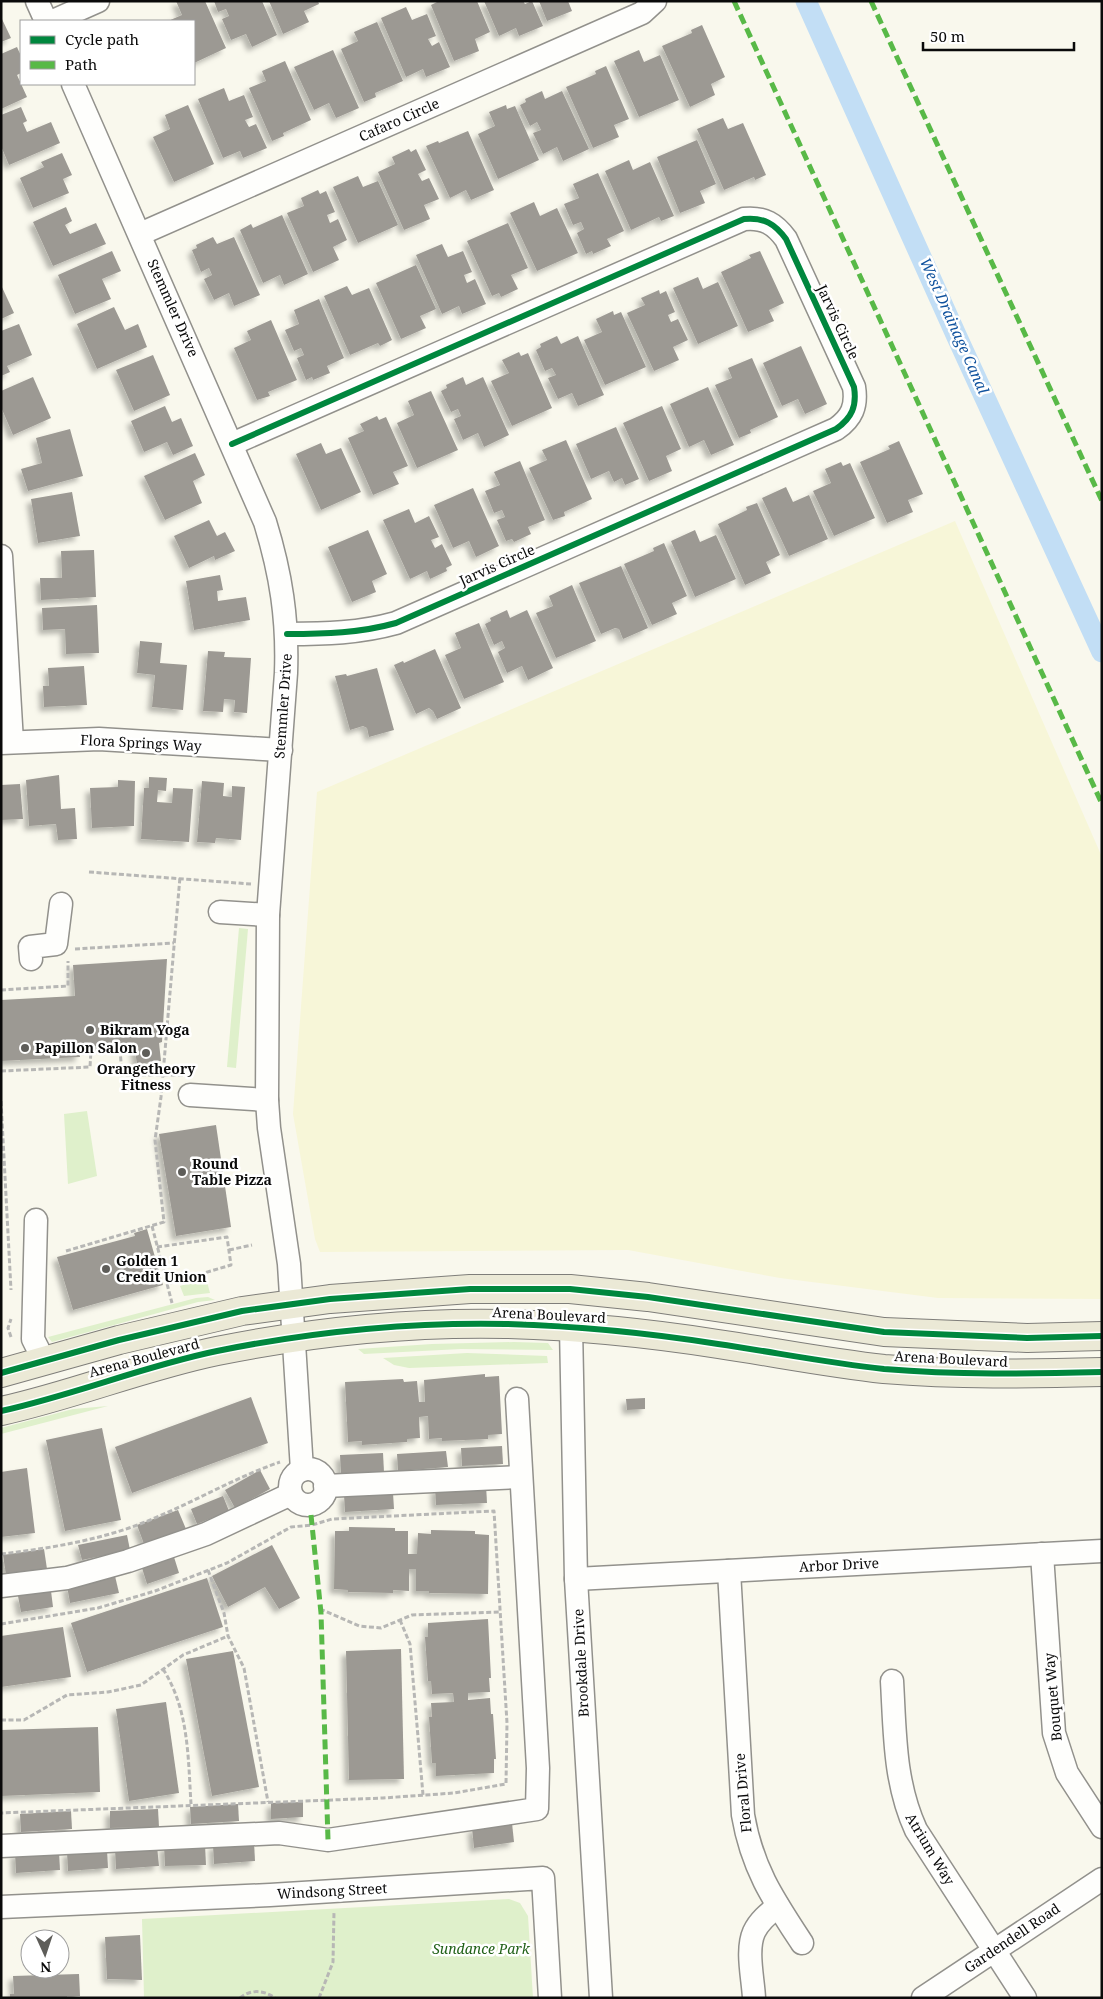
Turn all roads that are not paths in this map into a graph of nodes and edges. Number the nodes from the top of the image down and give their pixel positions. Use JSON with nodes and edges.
{"nodes":[{"id":1,"x":37,"y":1,"type":"edge"},
{"id":2,"x":98,"y":1,"type":"edge"},
{"id":3,"x":654,"y":1,"type":"edge"},
{"id":4,"x":46,"y":20,"type":"edge"},
{"id":5,"x":55,"y":20,"type":"edge"},
{"id":6,"x":74,"y":85,"type":"edge"},
{"id":7,"x":140,"y":234,"type":"junction"},
{"id":8,"x":232,"y":444,"type":"junction"},
{"id":9,"x":1,"y":556,"type":"edge"},
{"id":10,"x":287,"y":634,"type":"junction"},
{"id":11,"x":7,"y":743,"type":"edge"},
{"id":12,"x":281,"y":750,"type":"junction"},
{"id":13,"x":61,"y":904,"type":"dead end"},
{"id":14,"x":220,"y":912,"type":"dead end"},
{"id":15,"x":268,"y":915,"type":"junction"},
{"id":16,"x":31,"y":960,"type":"dead end"},
{"id":17,"x":191,"y":1084,"type":"road end"},
{"id":18,"x":267,"y":1100,"type":"junction"},
{"id":19,"x":36,"y":1220,"type":"dead end"},
{"id":20,"x":292,"y":1304,"type":"junction"},
{"id":21,"x":571,"y":1327,"type":"junction"},
{"id":22,"x":1102,"y":1336,"type":"edge"},
{"id":23,"x":293,"y":1340,"type":"junction"},
{"id":24,"x":44,"y":1361,"type":"junction"},
{"id":25,"x":1102,"y":1372,"type":"edge"},
{"id":26,"x":1,"y":1373,"type":"edge"},
{"id":27,"x":517,"y":1399,"type":"dead end"},
{"id":28,"x":1,"y":1411,"type":"edge"},
{"id":29,"x":302,"y":1470,"type":"junction"},
{"id":30,"x":520,"y":1477,"type":"junction"},
{"id":31,"x":325,"y":1486,"type":"junction"},
{"id":32,"x":291,"y":1494,"type":"junction"},
{"id":33,"x":1102,"y":1551,"type":"edge"},
{"id":34,"x":1042,"y":1554,"type":"junction"},
{"id":35,"x":729,"y":1571,"type":"junction"},
{"id":36,"x":576,"y":1579,"type":"junction"},
{"id":37,"x":1,"y":1586,"type":"edge"},
{"id":38,"x":892,"y":1681,"type":"dead end"},
{"id":39,"x":1102,"y":1827,"type":"edge"},
{"id":40,"x":1,"y":1846,"type":"edge"},
{"id":41,"x":1102,"y":1879,"type":"edge"},
{"id":42,"x":778,"y":1906,"type":"junction"},
{"id":43,"x":1,"y":1907,"type":"edge"},
{"id":44,"x":802,"y":1943,"type":"dead end"},
{"id":45,"x":994,"y":1950,"type":"junction"},
{"id":46,"x":550,"y":1998,"type":"edge"},
{"id":47,"x":601,"y":1998,"type":"edge"},
{"id":48,"x":754,"y":1998,"type":"edge"},
{"id":49,"x":923,"y":1998,"type":"edge"},
{"id":50,"x":1025,"y":1998,"type":"edge"}],
"edges":[{"from":1,"to":4,"type":"street"},
{"from":2,"to":5,"type":"street"},
{"from":3,"to":7,"type":"street","name":"Cafaro Circle"},
{"from":6,"to":7,"type":"street","name":"Stemmler Drive"},
{"from":7,"to":8,"type":"street","name":"Stemmler Drive"},
{"from":8,"to":10,"type":"street","name":"Stemmler Drive"},
{"from":8,"to":10,"type":"street","name":"Jarvis Circle"},
{"from":9,"to":11,"type":"street"},
{"from":10,"to":12,"type":"street","name":"Stemmler Drive"},
{"from":11,"to":12,"type":"street","name":"Flora Springs Way"},
{"from":12,"to":15,"type":"street","name":"Stemmler Drive"},
{"from":13,"to":16,"type":"street"},
{"from":14,"to":15,"type":"street"},
{"from":15,"to":18,"type":"street","name":"Stemmler Drive"},
{"from":17,"to":18,"type":"street"},
{"from":18,"to":20,"type":"street","name":"Stemmler Drive"},
{"from":19,"to":24,"type":"street"},
{"from":20,"to":22,"type":"main road","name":"Arena Boulevard"},
{"from":20,"to":23,"type":"street","name":"Stemmler Drive"},
{"from":20,"to":24,"type":"main road","name":"Arena Boulevard"},
{"from":21,"to":23,"type":"main road","name":"Arena Boulevard"},
{"from":21,"to":25,"type":"main road","name":"Arena Boulevard"},
{"from":21,"to":36,"type":"street","name":"Brookdale Drive"},
{"from":23,"to":28,"type":"main road","name":"Arena Boulevard"},
{"from":23,"to":29,"type":"street","name":"Stemmler Drive"},
{"from":24,"to":26,"type":"main road","name":"Arena Boulevard"},
{"from":27,"to":30,"type":"street"},
{"from":29,"to":31,"type":"street"},
{"from":29,"to":32,"type":"street"},
{"from":30,"to":31,"type":"street"},
{"from":30,"to":40,"type":"street"},
{"from":31,"to":32,"type":"street"},
{"from":32,"to":37,"type":"street"},
{"from":33,"to":34,"type":"street","name":"Arbor Drive"},
{"from":34,"to":35,"type":"street","name":"Arbor Drive"},
{"from":34,"to":39,"type":"street","name":"Bouquet Way"},
{"from":35,"to":36,"type":"street","name":"Arbor Drive"},
{"from":35,"to":42,"type":"street","name":"Floral Drive"},
{"from":36,"to":47,"type":"street","name":"Brookdale Drive"},
{"from":38,"to":45,"type":"street","name":"Atrium Way"},
{"from":41,"to":45,"type":"street","name":"Gardendell Road"},
{"from":42,"to":44,"type":"street","name":"Floral Drive"},
{"from":42,"to":48,"type":"street"},
{"from":43,"to":46,"type":"street","name":"Windsong Street"},
{"from":45,"to":49,"type":"street","name":"Gardendell Road"},
{"from":45,"to":50,"type":"street","name":"Atrium Way"}]}
